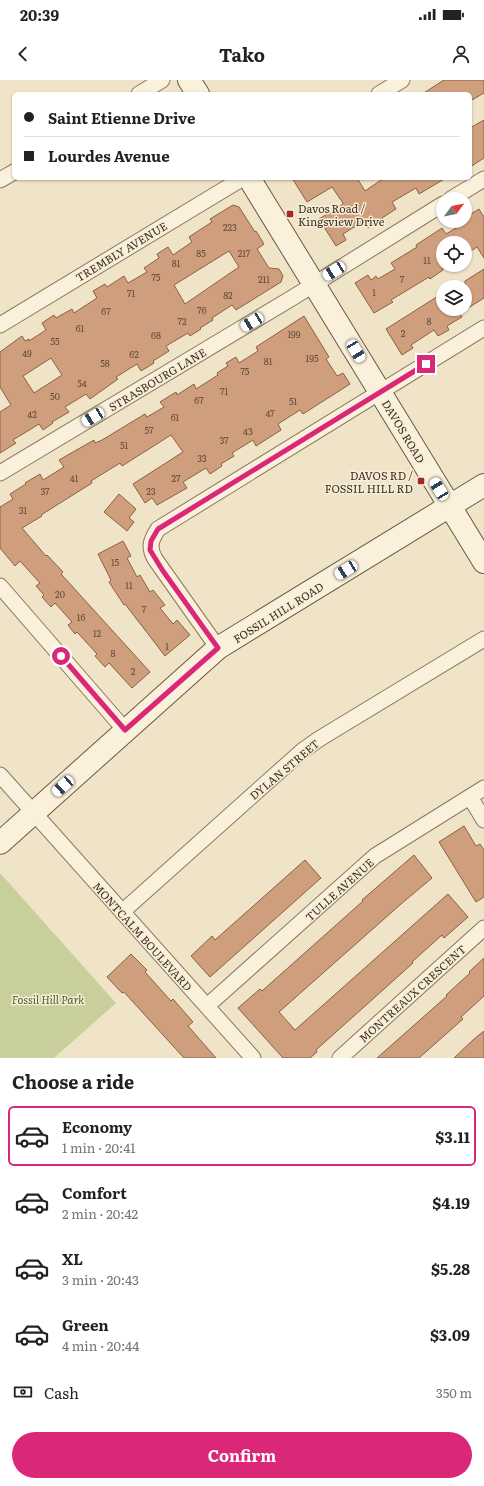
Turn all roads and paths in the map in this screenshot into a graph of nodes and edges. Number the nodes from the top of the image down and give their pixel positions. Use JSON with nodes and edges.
{"nodes":[{"id":1,"x":162,"y":80,"type":"edge"},
{"id":2,"x":189,"y":80,"type":"edge"},
{"id":3,"x":402,"y":80,"type":"edge"},
{"id":4,"x":142,"y":92,"type":"edge"},
{"id":5,"x":197,"y":92,"type":"edge"},
{"id":6,"x":382,"y":92,"type":"edge"},
{"id":7,"x":12,"y":173,"type":"edge"},
{"id":8,"x":484,"y":179,"type":"edge"},
{"id":9,"x":0,"y":180,"type":"edge"},
{"id":10,"x":240,"y":180,"type":"edge"},
{"id":11,"x":250,"y":180,"type":"edge"},
{"id":12,"x":463,"y":192,"type":"edge"},
{"id":13,"x":436,"y":208,"type":"edge"},
{"id":14,"x":314,"y":284,"type":"junction"},
{"id":15,"x":0,"y":325,"type":"edge"},
{"id":16,"x":484,"y":328,"type":"edge"},
{"id":17,"x":380,"y":392,"type":"junction"},
{"id":18,"x":0,"y":473,"type":"edge"},
{"id":19,"x":484,"y":485,"type":"edge"},
{"id":20,"x":450,"y":506,"type":"junction"},
{"id":21,"x":484,"y":562,"type":"edge"},
{"id":22,"x":0,"y":586,"type":"edge"},
{"id":23,"x":484,"y":639,"type":"edge"},
{"id":24,"x":218,"y":648,"type":"junction"},
{"id":25,"x":125,"y":730,"type":"junction"},
{"id":26,"x":0,"y":776,"type":"edge"},
{"id":27,"x":484,"y":788,"type":"edge"},
{"id":28,"x":470,"y":797,"type":"junction"},
{"id":29,"x":33,"y":813,"type":"junction"},
{"id":30,"x":484,"y":820,"type":"edge"},
{"id":31,"x":0,"y":843,"type":"edge"},
{"id":32,"x":122,"y":912,"type":"junction"},
{"id":33,"x":484,"y":928,"type":"edge"},
{"id":34,"x":207,"y":1006,"type":"junction"},
{"id":35,"x":253,"y":1058,"type":"edge"},
{"id":36,"x":340,"y":1058,"type":"edge"}],
"edges":[{"from":1,"to":4,"type":"street"},
{"from":2,"to":5,"type":"street"},
{"from":3,"to":6,"type":"street"},
{"from":7,"to":9,"type":"street"},
{"from":8,"to":12,"type":"street"},
{"from":10,"to":15,"type":"street","name":"TREMBLY AVENUE"},
{"from":11,"to":14,"type":"street","name":"DAVOS ROAD"},
{"from":13,"to":14,"type":"street","name":"STRASBOURG LANE"},
{"from":14,"to":17,"type":"street","name":"DAVOS ROAD"},
{"from":14,"to":18,"type":"street","name":"STRASBOURG LANE"},
{"from":16,"to":17,"type":"street"},
{"from":17,"to":20,"type":"street","name":"DAVOS ROAD"},
{"from":17,"to":24,"type":"street"},
{"from":19,"to":20,"type":"street","name":"FOSSIL HILL ROAD"},
{"from":20,"to":21,"type":"street","name":"DAVOS ROAD"},
{"from":20,"to":24,"type":"street","name":"FOSSIL HILL ROAD"},
{"from":22,"to":25,"type":"street"},
{"from":23,"to":32,"type":"street","name":"DYLAN STREET"},
{"from":24,"to":25,"type":"street","name":"FOSSIL HILL ROAD"},
{"from":25,"to":29,"type":"street","name":"FOSSIL HILL ROAD"},
{"from":26,"to":29,"type":"street","name":"MONTCALM BOULEVARD"},
{"from":27,"to":28,"type":"street","name":"TULLE AVENUE"},
{"from":28,"to":30,"type":"street"},
{"from":28,"to":34,"type":"street","name":"TULLE AVENUE"},
{"from":29,"to":31,"type":"street","name":"FOSSIL HILL ROAD"},
{"from":29,"to":32,"type":"street","name":"MONTCALM BOULEVARD"},
{"from":32,"to":34,"type":"street","name":"MONTCALM BOULEVARD"},
{"from":33,"to":36,"type":"street","name":"MONTREAUX CRESCENT"},
{"from":34,"to":35,"type":"street","name":"MONTCALM BOULEVARD"}]}
